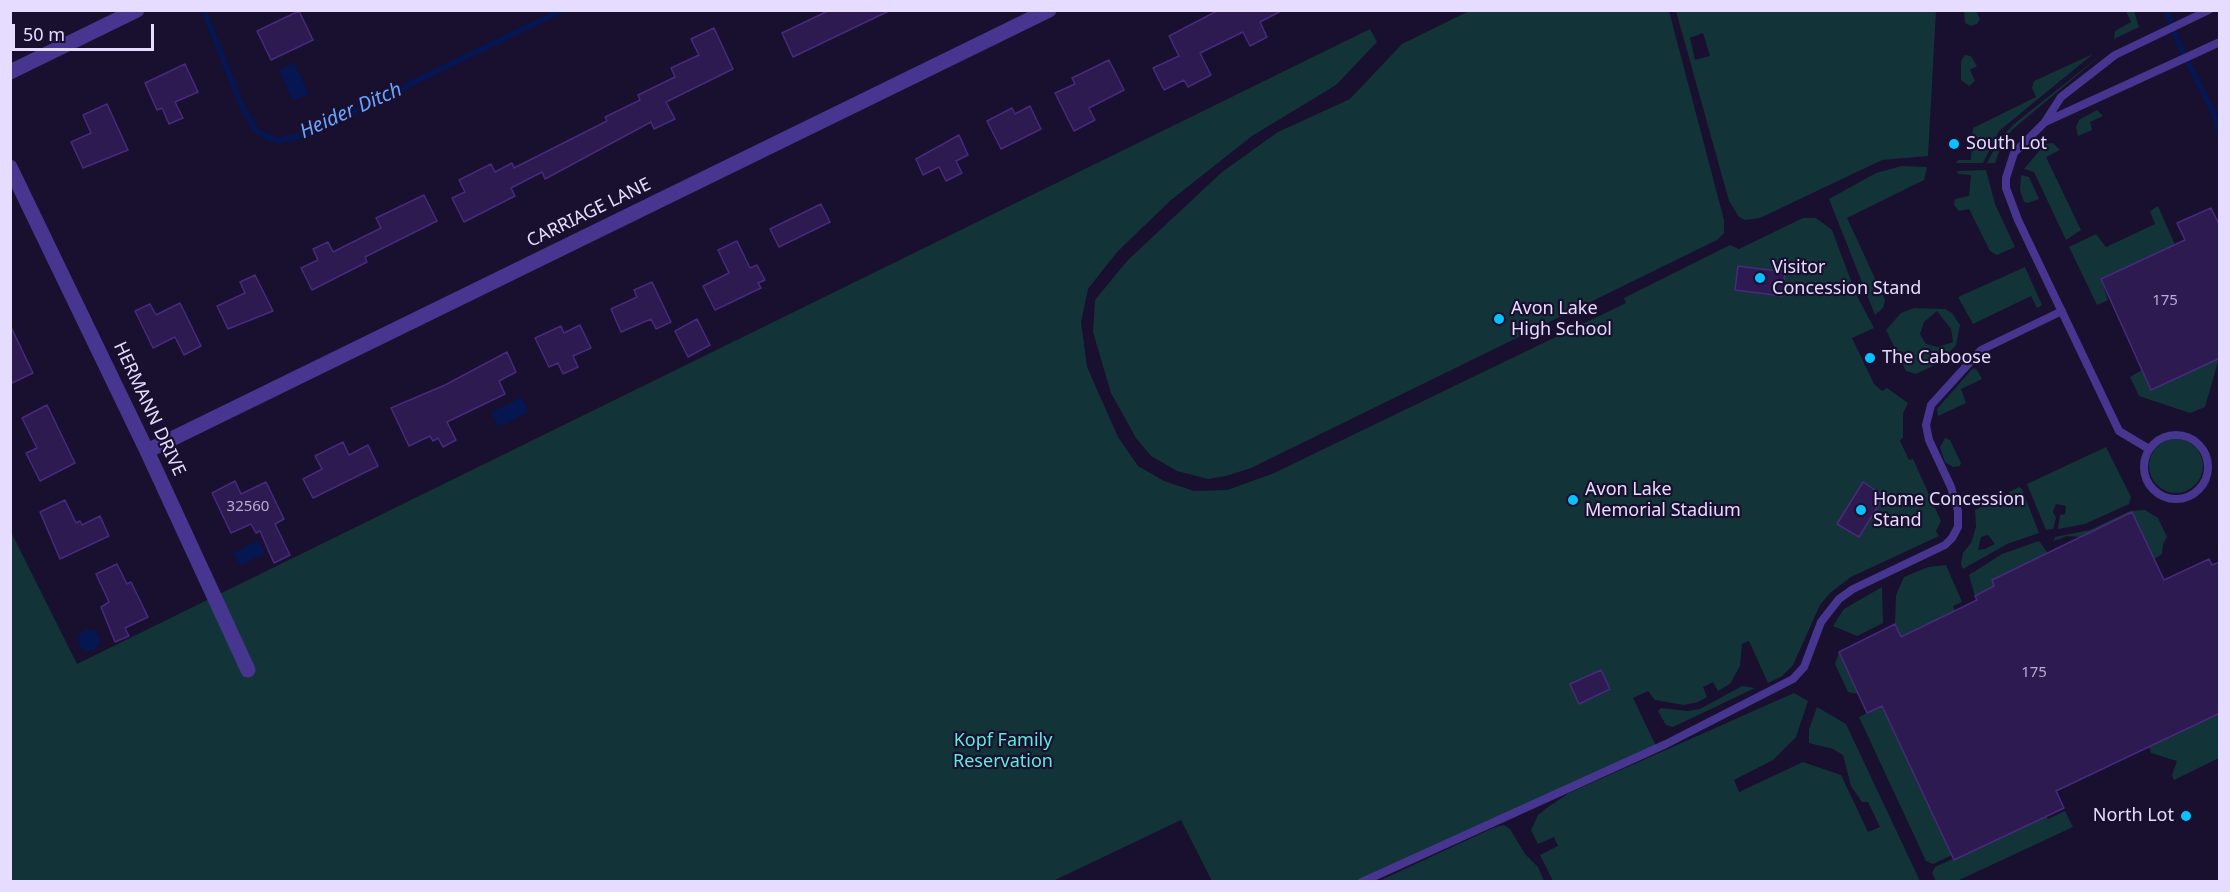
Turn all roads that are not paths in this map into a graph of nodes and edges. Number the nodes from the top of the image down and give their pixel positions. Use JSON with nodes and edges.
{"nodes":[{"id":1,"x":137,"y":10,"type":"edge"},
{"id":2,"x":1049,"y":10,"type":"edge"},
{"id":3,"x":2209,"y":10,"type":"edge"},
{"id":4,"x":2220,"y":42,"type":"edge"},
{"id":5,"x":10,"y":72,"type":"edge"},
{"id":6,"x":2045,"y":122,"type":"junction"},
{"id":7,"x":10,"y":167,"type":"edge"},
{"id":8,"x":2062,"y":311,"type":"junction"},
{"id":9,"x":2150,"y":449,"type":"junction"},
{"id":10,"x":147,"y":451,"type":"junction"},
{"id":11,"x":248,"y":670,"type":"dead end"},
{"id":12,"x":1362,"y":882,"type":"edge"}],
"edges":[{"from":1,"to":5,"type":"street"},
{"from":2,"to":10,"type":"street","name":"CARRIAGE LANE"},
{"from":3,"to":6,"type":"lane"},
{"from":4,"to":6,"type":"lane"},
{"from":6,"to":8,"type":"lane"},
{"from":7,"to":10,"type":"street","name":"HERMANN DRIVE"},
{"from":8,"to":9,"type":"lane"},
{"from":8,"to":12,"type":"lane"},
{"from":9,"to":9,"type":"lane"},
{"from":10,"to":11,"type":"street","name":"HERMANN DRIVE"}]}
